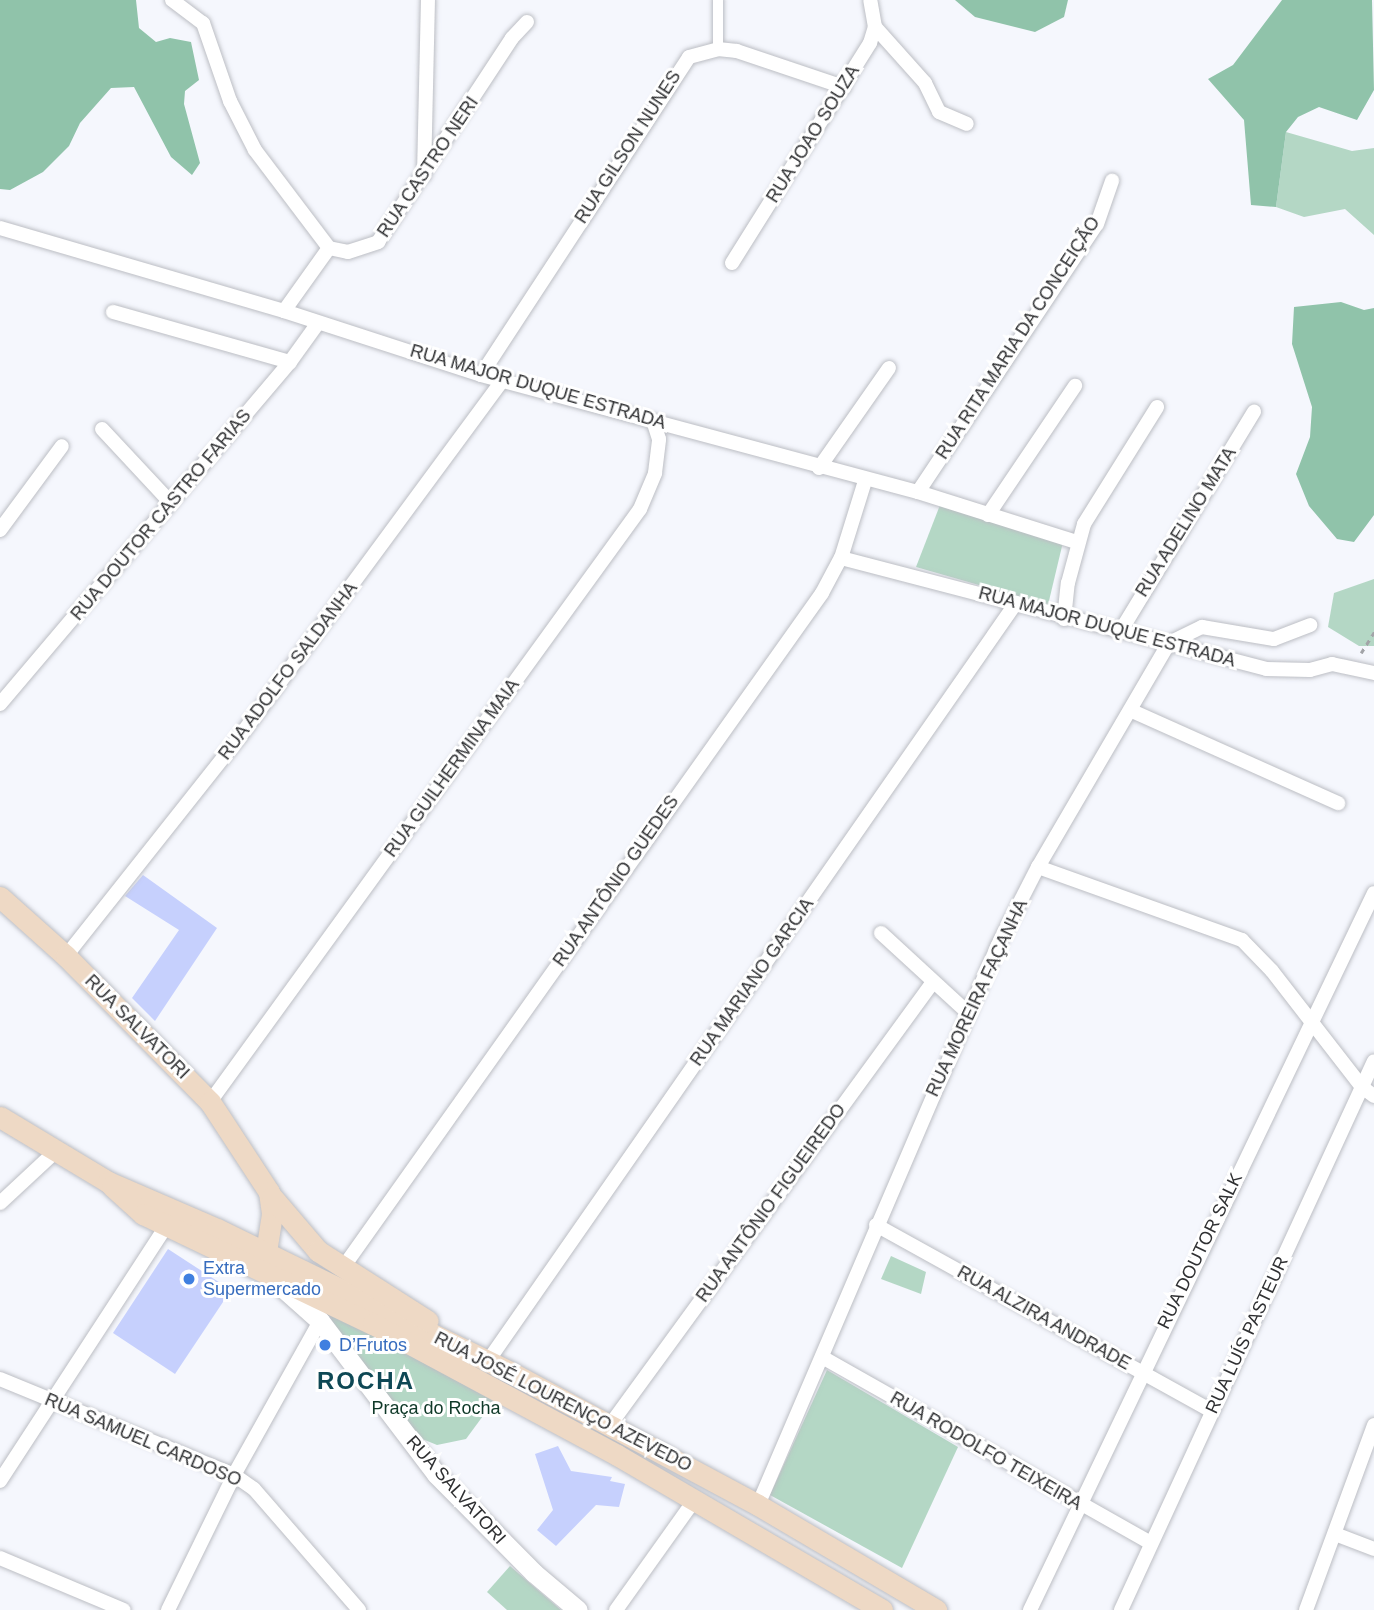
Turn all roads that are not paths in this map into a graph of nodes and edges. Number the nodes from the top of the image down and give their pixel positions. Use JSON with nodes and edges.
{"nodes":[{"id":1,"x":172,"y":0,"type":"edge"},
{"id":2,"x":428,"y":0,"type":"edge"},
{"id":3,"x":718,"y":0,"type":"edge"},
{"id":4,"x":870,"y":0,"type":"edge"},
{"id":5,"x":527,"y":22,"type":"dead end"},
{"id":6,"x":875,"y":27,"type":"junction"},
{"id":7,"x":718,"y":49,"type":"junction"},
{"id":8,"x":844,"y":87,"type":"junction"},
{"id":9,"x":967,"y":124,"type":"dead end"},
{"id":10,"x":424,"y":177,"type":"junction"},
{"id":11,"x":1112,"y":181,"type":"dead end"},
{"id":12,"x":0,"y":228,"type":"edge"},
{"id":13,"x":329,"y":248,"type":"junction"},
{"id":14,"x":732,"y":263,"type":"dead end"},
{"id":15,"x":284,"y":311,"type":"junction"},
{"id":16,"x":113,"y":312,"type":"dead end"},
{"id":17,"x":318,"y":323,"type":"junction"},
{"id":18,"x":290,"y":362,"type":"junction"},
{"id":19,"x":889,"y":368,"type":"dead end"},
{"id":20,"x":481,"y":375,"type":"junction"},
{"id":21,"x":502,"y":380,"type":"junction"},
{"id":22,"x":1075,"y":386,"type":"dead end"},
{"id":23,"x":1157,"y":407,"type":"dead end"},
{"id":24,"x":1254,"y":412,"type":"dead end"},
{"id":25,"x":653,"y":421,"type":"junction"},
{"id":26,"x":102,"y":429,"type":"dead end"},
{"id":27,"x":62,"y":446,"type":"dead end"},
{"id":28,"x":819,"y":468,"type":"junction"},
{"id":29,"x":864,"y":481,"type":"junction"},
{"id":30,"x":918,"y":492,"type":"junction"},
{"id":31,"x":171,"y":503,"type":"junction"},
{"id":32,"x":988,"y":515,"type":"junction"},
{"id":33,"x":0,"y":530,"type":"edge"},
{"id":34,"x":1077,"y":542,"type":"junction"},
{"id":35,"x":841,"y":558,"type":"junction"},
{"id":36,"x":1016,"y":603,"type":"junction"},
{"id":37,"x":1064,"y":619,"type":"junction"},
{"id":38,"x":1310,"y":625,"type":"dead end"},
{"id":39,"x":1120,"y":632,"type":"junction"},
{"id":40,"x":1169,"y":643,"type":"junction"},
{"id":41,"x":1374,"y":673,"type":"edge"},
{"id":42,"x":0,"y":704,"type":"edge"},
{"id":43,"x":1132,"y":711,"type":"junction"},
{"id":44,"x":1338,"y":803,"type":"dead end"},
{"id":45,"x":1038,"y":867,"type":"junction"},
{"id":46,"x":1374,"y":893,"type":"edge"},
{"id":47,"x":0,"y":897,"type":"edge"},
{"id":48,"x":881,"y":933,"type":"dead end"},
{"id":49,"x":66,"y":956,"type":"junction"},
{"id":50,"x":933,"y":982,"type":"junction"},
{"id":51,"x":967,"y":1012,"type":"junction"},
{"id":52,"x":1310,"y":1020,"type":"junction"},
{"id":53,"x":1374,"y":1061,"type":"edge"},
{"id":54,"x":1368,"y":1091,"type":"edge"},
{"id":55,"x":210,"y":1102,"type":"junction"},
{"id":56,"x":0,"y":1117,"type":"edge"},
{"id":57,"x":56,"y":1151,"type":"junction"},
{"id":58,"x":108,"y":1182,"type":"junction"},
{"id":59,"x":269,"y":1192,"type":"junction"},
{"id":60,"x":0,"y":1203,"type":"edge"},
{"id":61,"x":876,"y":1225,"type":"junction"},
{"id":62,"x":166,"y":1226,"type":"junction"},
{"id":63,"x":263,"y":1260,"type":"junction"},
{"id":64,"x":342,"y":1269,"type":"junction"},
{"id":65,"x":320,"y":1321,"type":"junction"},
{"id":66,"x":480,"y":1357,"type":"junction"},
{"id":67,"x":822,"y":1357,"type":"junction"},
{"id":68,"x":1142,"y":1372,"type":"junction"},
{"id":69,"x":0,"y":1379,"type":"edge"},
{"id":70,"x":53,"y":1400,"type":"junction"},
{"id":71,"x":1212,"y":1411,"type":"junction"},
{"id":72,"x":610,"y":1424,"type":"junction"},
{"id":73,"x":1374,"y":1425,"type":"edge"},
{"id":74,"x":234,"y":1475,"type":"junction"},
{"id":75,"x":0,"y":1481,"type":"edge"},
{"id":76,"x":692,"y":1502,"type":"junction"},
{"id":77,"x":758,"y":1506,"type":"junction"},
{"id":78,"x":1082,"y":1506,"type":"junction"},
{"id":79,"x":1335,"y":1534,"type":"junction"},
{"id":80,"x":1151,"y":1543,"type":"junction"},
{"id":81,"x":1374,"y":1549,"type":"edge"},
{"id":82,"x":0,"y":1558,"type":"edge"},
{"id":83,"x":124,"y":1610,"type":"edge"},
{"id":84,"x":168,"y":1610,"type":"edge"},
{"id":85,"x":359,"y":1610,"type":"edge"},
{"id":86,"x":578,"y":1610,"type":"edge"},
{"id":87,"x":616,"y":1610,"type":"edge"},
{"id":88,"x":882,"y":1610,"type":"edge"},
{"id":89,"x":936,"y":1610,"type":"edge"},
{"id":90,"x":1030,"y":1610,"type":"edge"},
{"id":91,"x":1121,"y":1610,"type":"edge"},
{"id":92,"x":1306,"y":1610,"type":"edge"}],
"edges":[{"from":1,"to":13,"type":"street"},
{"from":2,"to":10,"type":"street"},
{"from":3,"to":7,"type":"street"},
{"from":4,"to":6,"type":"street"},
{"from":5,"to":10,"type":"street","name":"RUA CASTRO NERI"},
{"from":6,"to":8,"type":"street","name":"RUA JOAO SOUZA"},
{"from":6,"to":9,"type":"street"},
{"from":7,"to":8,"type":"street"},
{"from":7,"to":20,"type":"street","name":"RUA GILSON NUNES"},
{"from":8,"to":14,"type":"street","name":"RUA JOAO SOUZA"},
{"from":10,"to":13,"type":"street","name":"RUA CASTRO NERI"},
{"from":11,"to":30,"type":"street","name":"RUA RITA MARIA DA CONCEIÇÃO"},
{"from":12,"to":15,"type":"street","name":"RUA MAJOR DUQUE ESTRADA"},
{"from":13,"to":15,"type":"street"},
{"from":15,"to":17,"type":"street","name":"RUA MAJOR DUQUE ESTRADA"},
{"from":16,"to":18,"type":"street"},
{"from":17,"to":18,"type":"street","name":"RUA DOUTOR CASTRO FARIAS"},
{"from":17,"to":20,"type":"street","name":"RUA MAJOR DUQUE ESTRADA"},
{"from":18,"to":31,"type":"street","name":"RUA DOUTOR CASTRO FARIAS"},
{"from":19,"to":28,"type":"street"},
{"from":20,"to":21,"type":"street","name":"RUA MAJOR DUQUE ESTRADA"},
{"from":21,"to":25,"type":"street","name":"RUA MAJOR DUQUE ESTRADA"},
{"from":21,"to":49,"type":"street","name":"RUA ADOLFO SALDANHA"},
{"from":22,"to":32,"type":"street"},
{"from":23,"to":34,"type":"street"},
{"from":24,"to":39,"type":"street","name":"RUA ADELINO MATA"},
{"from":25,"to":28,"type":"street","name":"RUA MAJOR DUQUE ESTRADA"},
{"from":25,"to":55,"type":"street","name":"RUA GUILHERMINA MAIA"},
{"from":26,"to":31,"type":"street"},
{"from":27,"to":33,"type":"street"},
{"from":28,"to":29,"type":"street","name":"RUA MAJOR DUQUE ESTRADA"},
{"from":29,"to":30,"type":"street","name":"RUA MAJOR DUQUE ESTRADA"},
{"from":29,"to":35,"type":"street","name":"RUA ANTÔNIO GUEDES"},
{"from":30,"to":32,"type":"street","name":"RUA MAJOR DUQUE ESTRADA"},
{"from":31,"to":42,"type":"street","name":"RUA DOUTOR CASTRO FARIAS"},
{"from":32,"to":34,"type":"street","name":"RUA MAJOR DUQUE ESTRADA"},
{"from":34,"to":37,"type":"street"},
{"from":35,"to":36,"type":"street","name":"RUA MAJOR DUQUE ESTRADA"},
{"from":35,"to":64,"type":"street","name":"RUA ANTÔNIO GUEDES"},
{"from":36,"to":37,"type":"street","name":"RUA MAJOR DUQUE ESTRADA"},
{"from":36,"to":66,"type":"street","name":"RUA MARIANO GARCIA"},
{"from":37,"to":39,"type":"street","name":"RUA MAJOR DUQUE ESTRADA"},
{"from":38,"to":40,"type":"street"},
{"from":39,"to":40,"type":"street","name":"RUA MAJOR DUQUE ESTRADA"},
{"from":40,"to":41,"type":"street","name":"RUA MAJOR DUQUE ESTRADA"},
{"from":40,"to":43,"type":"street","name":"RUA MOREIRA FAÇANHA"},
{"from":43,"to":44,"type":"street"},
{"from":43,"to":45,"type":"street","name":"RUA MOREIRA FAÇANHA"},
{"from":45,"to":51,"type":"street","name":"RUA MOREIRA FAÇANHA"},
{"from":45,"to":52,"type":"street"},
{"from":46,"to":52,"type":"street","name":"RUA DOUTOR SALK"},
{"from":47,"to":49,"type":"main road","name":"RUA SALVATORI"},
{"from":48,"to":50,"type":"street"},
{"from":49,"to":55,"type":"main road","name":"RUA SALVATORI"},
{"from":50,"to":51,"type":"street"},
{"from":50,"to":72,"type":"street","name":"RUA ANTÔNIO FIGUEIREDO"},
{"from":51,"to":61,"type":"street","name":"RUA MOREIRA FAÇANHA"},
{"from":52,"to":54,"type":"street"},
{"from":52,"to":68,"type":"street","name":"RUA DOUTOR SALK"},
{"from":53,"to":54,"type":"street","name":"RUA LUÍS PASTEUR"},
{"from":54,"to":71,"type":"street","name":"RUA LUÍS PASTEUR"},
{"from":55,"to":59,"type":"main road","name":"RUA SALVATORI"},
{"from":56,"to":57,"type":"main road"},
{"from":57,"to":58,"type":"main road"},
{"from":57,"to":60,"type":"street"},
{"from":58,"to":62,"type":"main road","name":"RUA JOSÉ LOURENÇO AZEVEDO"},
{"from":58,"to":63,"type":"main road","name":"RUA JOSÉ LOURENÇO AZEVEDO"},
{"from":59,"to":63,"type":"main road"},
{"from":59,"to":64,"type":"main road","name":"RUA SALVATORI"},
{"from":61,"to":67,"type":"street","name":"RUA MOREIRA FAÇANHA"},
{"from":61,"to":68,"type":"street","name":"RUA ALZIRA ANDRADE"},
{"from":62,"to":63,"type":"main road","name":"RUA JOSÉ LOURENÇO AZEVEDO"},
{"from":62,"to":70,"type":"street"},
{"from":63,"to":65,"type":"street","name":"RUA SALVATORI"},
{"from":63,"to":66,"type":"main road","name":"RUA JOSÉ LOURENÇO AZEVEDO"},
{"from":63,"to":76,"type":"main road","name":"RUA JOSÉ LOURENÇO AZEVEDO"},
{"from":64,"to":66,"type":"main road","name":"RUA SALVATORI"},
{"from":65,"to":74,"type":"street"},
{"from":65,"to":86,"type":"street","name":"RUA SALVATORI"},
{"from":66,"to":72,"type":"main road","name":"RUA JOSÉ LOURENÇO AZEVEDO"},
{"from":67,"to":77,"type":"street","name":"RUA MOREIRA FAÇANHA"},
{"from":67,"to":78,"type":"street","name":"RUA RODOLFO TEIXEIRA"},
{"from":68,"to":71,"type":"street","name":"RUA ALZIRA ANDRADE"},
{"from":68,"to":78,"type":"street","name":"RUA DOUTOR SALK"},
{"from":69,"to":70,"type":"street","name":"RUA SAMUEL CARDOSO"},
{"from":70,"to":74,"type":"street","name":"RUA SAMUEL CARDOSO"},
{"from":70,"to":75,"type":"street"},
{"from":71,"to":80,"type":"street","name":"RUA LUÍS PASTEUR"},
{"from":72,"to":77,"type":"main road","name":"RUA JOSÉ LOURENÇO AZEVEDO"},
{"from":73,"to":79,"type":"street"},
{"from":74,"to":84,"type":"street"},
{"from":74,"to":85,"type":"street","name":"RUA SAMUEL CARDOSO"},
{"from":76,"to":87,"type":"street"},
{"from":76,"to":88,"type":"main road","name":"RUA JOSÉ LOURENÇO AZEVEDO"},
{"from":77,"to":89,"type":"main road","name":"RUA JOSÉ LOURENÇO AZEVEDO"},
{"from":78,"to":80,"type":"street","name":"RUA RODOLFO TEIXEIRA"},
{"from":78,"to":90,"type":"street","name":"RUA DOUTOR SALK"},
{"from":79,"to":81,"type":"street"},
{"from":79,"to":92,"type":"street"},
{"from":80,"to":91,"type":"street","name":"RUA LUÍS PASTEUR"},
{"from":82,"to":83,"type":"street"}]}
